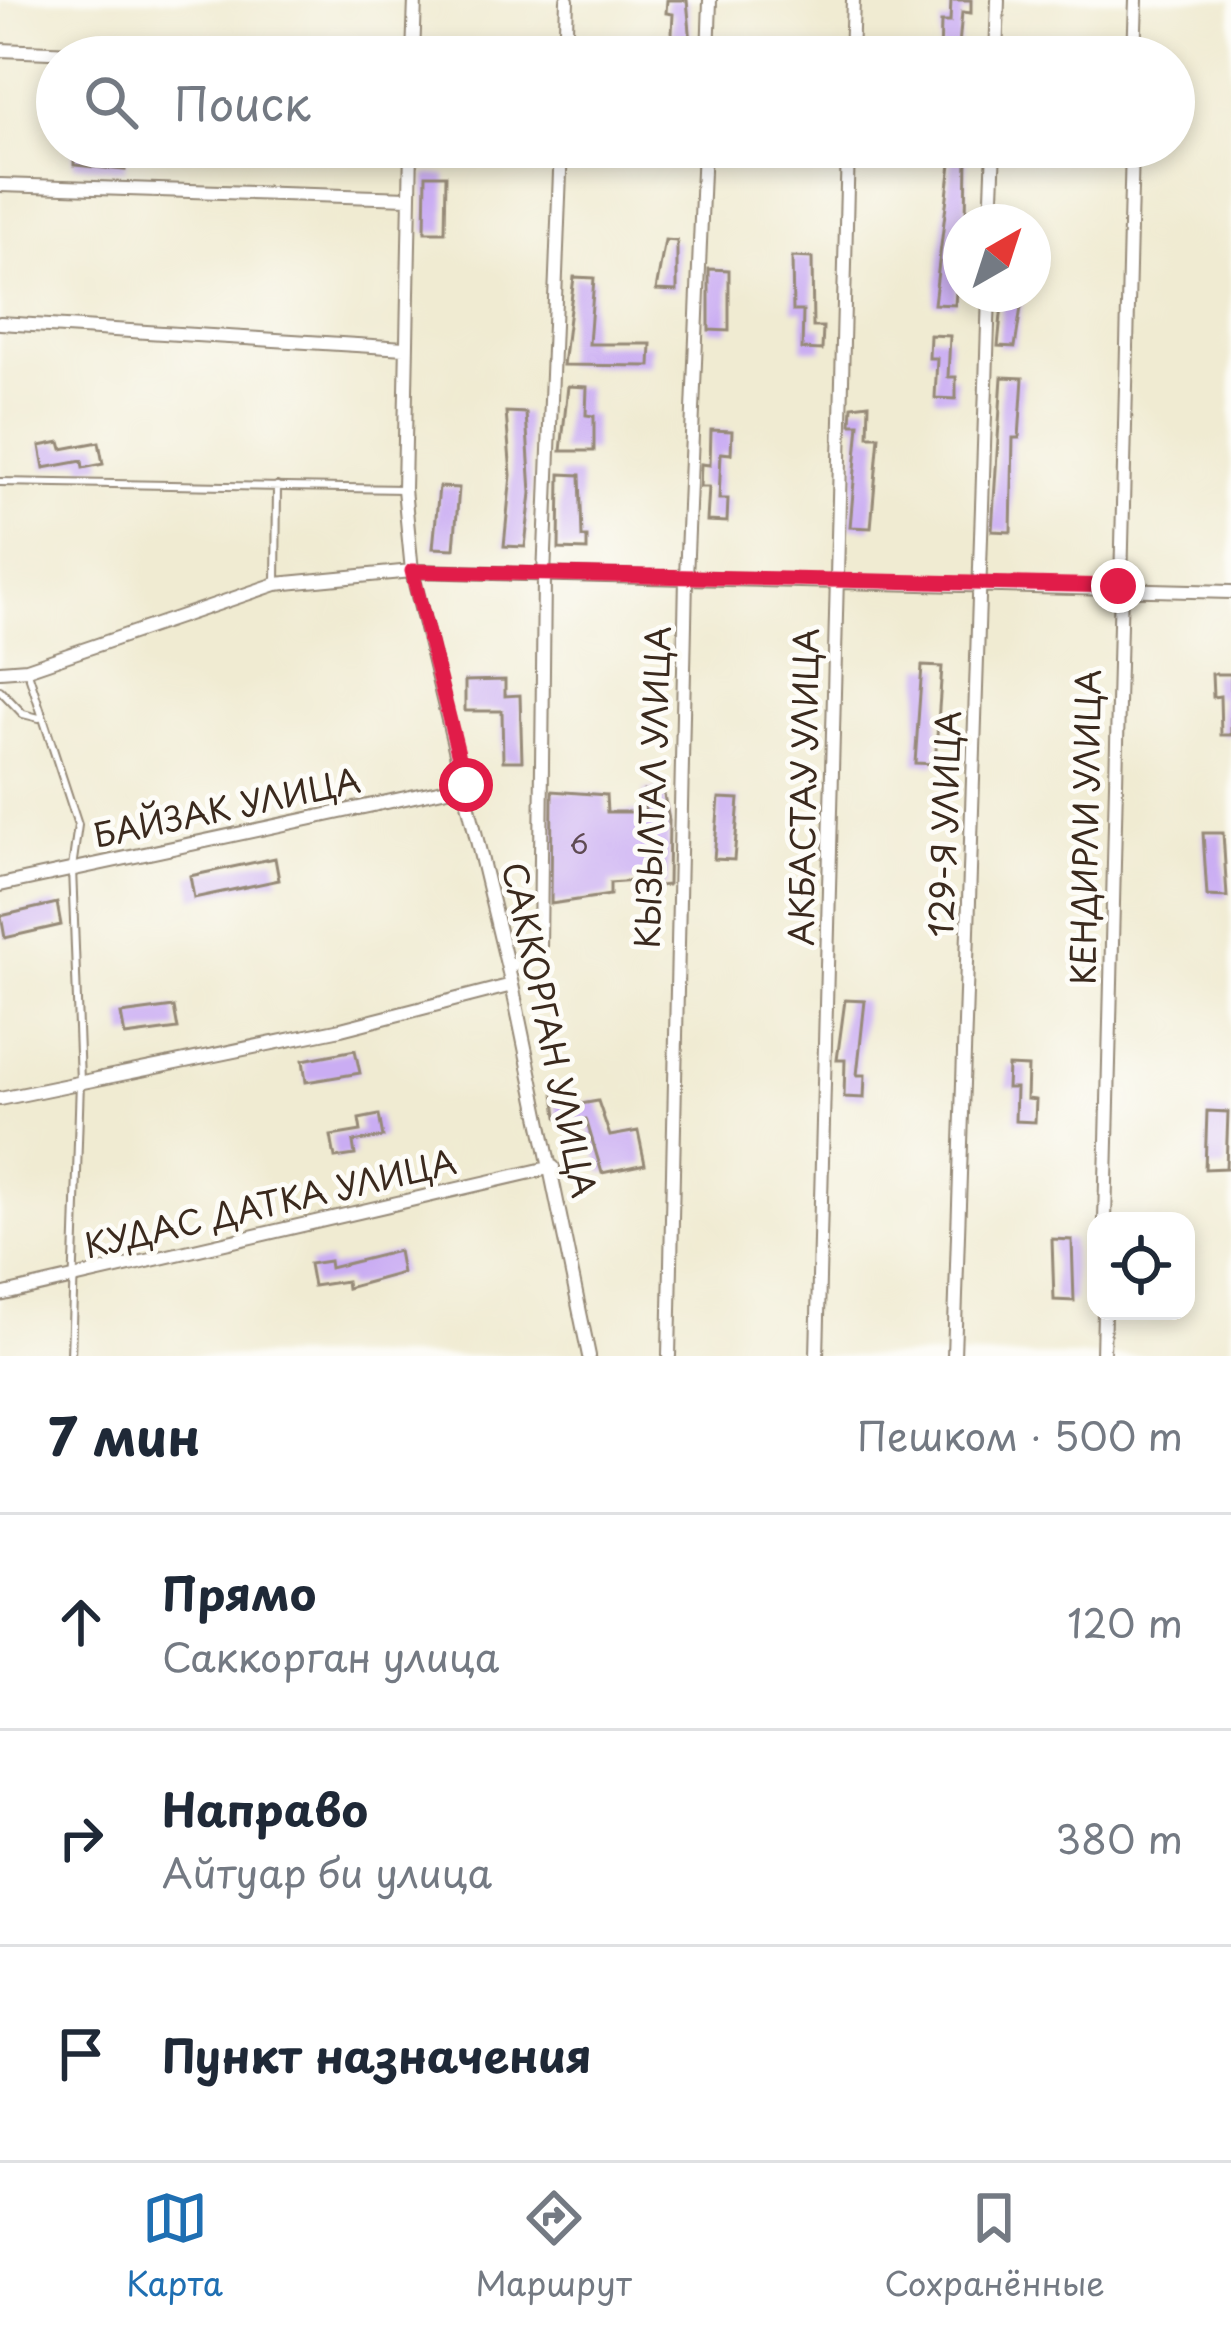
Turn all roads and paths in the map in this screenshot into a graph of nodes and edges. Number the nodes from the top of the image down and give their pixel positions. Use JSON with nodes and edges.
{"nodes":[{"id":1,"x":415,"y":0,"type":"edge"},
{"id":2,"x":567,"y":0,"type":"edge"},
{"id":3,"x":710,"y":0,"type":"edge"},
{"id":4,"x":853,"y":0,"type":"edge"},
{"id":5,"x":998,"y":0,"type":"edge"},
{"id":6,"x":1136,"y":0,"type":"edge"},
{"id":7,"x":414,"y":36,"type":"edge"},
{"id":8,"x":566,"y":36,"type":"edge"},
{"id":9,"x":709,"y":36,"type":"edge"},
{"id":10,"x":852,"y":36,"type":"edge"},
{"id":11,"x":997,"y":36,"type":"edge"},
{"id":12,"x":1135,"y":36,"type":"edge"},
{"id":13,"x":0,"y":50,"type":"edge"},
{"id":14,"x":36,"y":51,"type":"edge"},
{"id":15,"x":411,"y":168,"type":"edge"},
{"id":16,"x":560,"y":168,"type":"edge"},
{"id":17,"x":703,"y":168,"type":"edge"},
{"id":18,"x":847,"y":168,"type":"edge"},
{"id":19,"x":993,"y":168,"type":"edge"},
{"id":20,"x":1131,"y":168,"type":"edge"},
{"id":21,"x":0,"y":185,"type":"edge"},
{"id":22,"x":410,"y":198,"type":"junction"},
{"id":23,"x":992,"y":204,"type":"edge"},
{"id":24,"x":988,"y":312,"type":"edge"},
{"id":25,"x":0,"y":323,"type":"edge"},
{"id":26,"x":405,"y":348,"type":"junction"},
{"id":27,"x":0,"y":482,"type":"edge"},
{"id":28,"x":277,"y":486,"type":"junction"},
{"id":29,"x":404,"y":489,"type":"junction"},
{"id":30,"x":412,"y":571,"type":"junction"},
{"id":31,"x":544,"y":577,"type":"junction"},
{"id":32,"x":686,"y":578,"type":"junction"},
{"id":33,"x":836,"y":579,"type":"junction"},
{"id":34,"x":980,"y":582,"type":"junction"},
{"id":35,"x":275,"y":584,"type":"junction"},
{"id":36,"x":1118,"y":586,"type":"junction"},
{"id":37,"x":1231,"y":592,"type":"edge"},
{"id":38,"x":27,"y":669,"type":"junction"},
{"id":39,"x":0,"y":670,"type":"edge"},
{"id":40,"x":0,"y":690,"type":"edge"},
{"id":41,"x":39,"y":718,"type":"junction"},
{"id":42,"x":466,"y":785,"type":"junction"},
{"id":43,"x":72,"y":868,"type":"junction"},
{"id":44,"x":0,"y":885,"type":"edge"},
{"id":45,"x":508,"y":967,"type":"junction"},
{"id":46,"x":512,"y":985,"type":"junction"},
{"id":47,"x":80,"y":1082,"type":"junction"},
{"id":48,"x":0,"y":1099,"type":"edge"},
{"id":49,"x":553,"y":1167,"type":"junction"},
{"id":50,"x":1106,"y":1212,"type":"edge"},
{"id":51,"x":71,"y":1278,"type":"junction"},
{"id":52,"x":0,"y":1295,"type":"edge"},
{"id":53,"x":1104,"y":1320,"type":"edge"},
{"id":54,"x":71,"y":1356,"type":"edge"},
{"id":55,"x":589,"y":1356,"type":"edge"},
{"id":56,"x":669,"y":1356,"type":"edge"},
{"id":57,"x":817,"y":1356,"type":"edge"},
{"id":58,"x":954,"y":1356,"type":"edge"},
{"id":59,"x":1103,"y":1356,"type":"edge"}],
"edges":[{"from":1,"to":7,"type":"street"},
{"from":2,"to":8,"type":"street"},
{"from":3,"to":9,"type":"street"},
{"from":4,"to":10,"type":"street"},
{"from":5,"to":11,"type":"street"},
{"from":6,"to":12,"type":"street"},
{"from":13,"to":14,"type":"street"},
{"from":15,"to":22,"type":"street","name":"САККОРГАН УЛИЦА"},
{"from":16,"to":31,"type":"street"},
{"from":17,"to":32,"type":"street","name":"КЫЗЫЛТАЛ УЛИЦА"},
{"from":18,"to":33,"type":"street","name":"АКБАСТАУ УЛИЦА"},
{"from":19,"to":23,"type":"street"},
{"from":20,"to":36,"type":"street","name":"КЕНДИРЛИ УЛИЦА"},
{"from":21,"to":22,"type":"street"},
{"from":22,"to":26,"type":"street","name":"САККОРГАН УЛИЦА"},
{"from":24,"to":34,"type":"street","name":"129-Я УЛИЦА"},
{"from":25,"to":26,"type":"street"},
{"from":26,"to":29,"type":"street","name":"САККОРГАН УЛИЦА"},
{"from":27,"to":28,"type":"lane"},
{"from":28,"to":29,"type":"lane"},
{"from":28,"to":35,"type":"lane"},
{"from":29,"to":30,"type":"street","name":"САККОРГАН УЛИЦА"},
{"from":30,"to":31,"type":"street"},
{"from":30,"to":35,"type":"street"},
{"from":30,"to":42,"type":"street","name":"САККОРГАН УЛИЦА"},
{"from":31,"to":32,"type":"street"},
{"from":31,"to":45,"type":"street"},
{"from":32,"to":33,"type":"street"},
{"from":32,"to":56,"type":"street","name":"КЫЗЫЛТАЛ УЛИЦА"},
{"from":33,"to":34,"type":"street"},
{"from":33,"to":57,"type":"street","name":"АКБАСТАУ УЛИЦА"},
{"from":34,"to":36,"type":"street"},
{"from":34,"to":58,"type":"street","name":"129-Я УЛИЦА"},
{"from":35,"to":38,"type":"street"},
{"from":36,"to":37,"type":"street"},
{"from":36,"to":50,"type":"street","name":"КЕНДИРЛИ УЛИЦА"},
{"from":38,"to":39,"type":"street"},
{"from":38,"to":41,"type":"lane"},
{"from":40,"to":41,"type":"lane"},
{"from":41,"to":43,"type":"lane"},
{"from":42,"to":43,"type":"street","name":"БАЙЗАК УЛИЦА"},
{"from":42,"to":45,"type":"street","name":"САККОРГАН УЛИЦА"},
{"from":43,"to":44,"type":"street","name":"БАЙЗАК УЛИЦА"},
{"from":43,"to":47,"type":"lane"},
{"from":45,"to":46,"type":"street","name":"САККОРГАН УЛИЦА"},
{"from":46,"to":47,"type":"street"},
{"from":46,"to":49,"type":"street","name":"САККОРГАН УЛИЦА"},
{"from":47,"to":48,"type":"street"},
{"from":47,"to":51,"type":"lane"},
{"from":49,"to":51,"type":"street","name":"КУДАС ДАТКА УЛИЦА"},
{"from":49,"to":55,"type":"street","name":"САККОРГАН УЛИЦА"},
{"from":51,"to":52,"type":"street","name":"КУДАС ДАТКА УЛИЦА"},
{"from":51,"to":54,"type":"lane"},
{"from":53,"to":59,"type":"street"}]}
